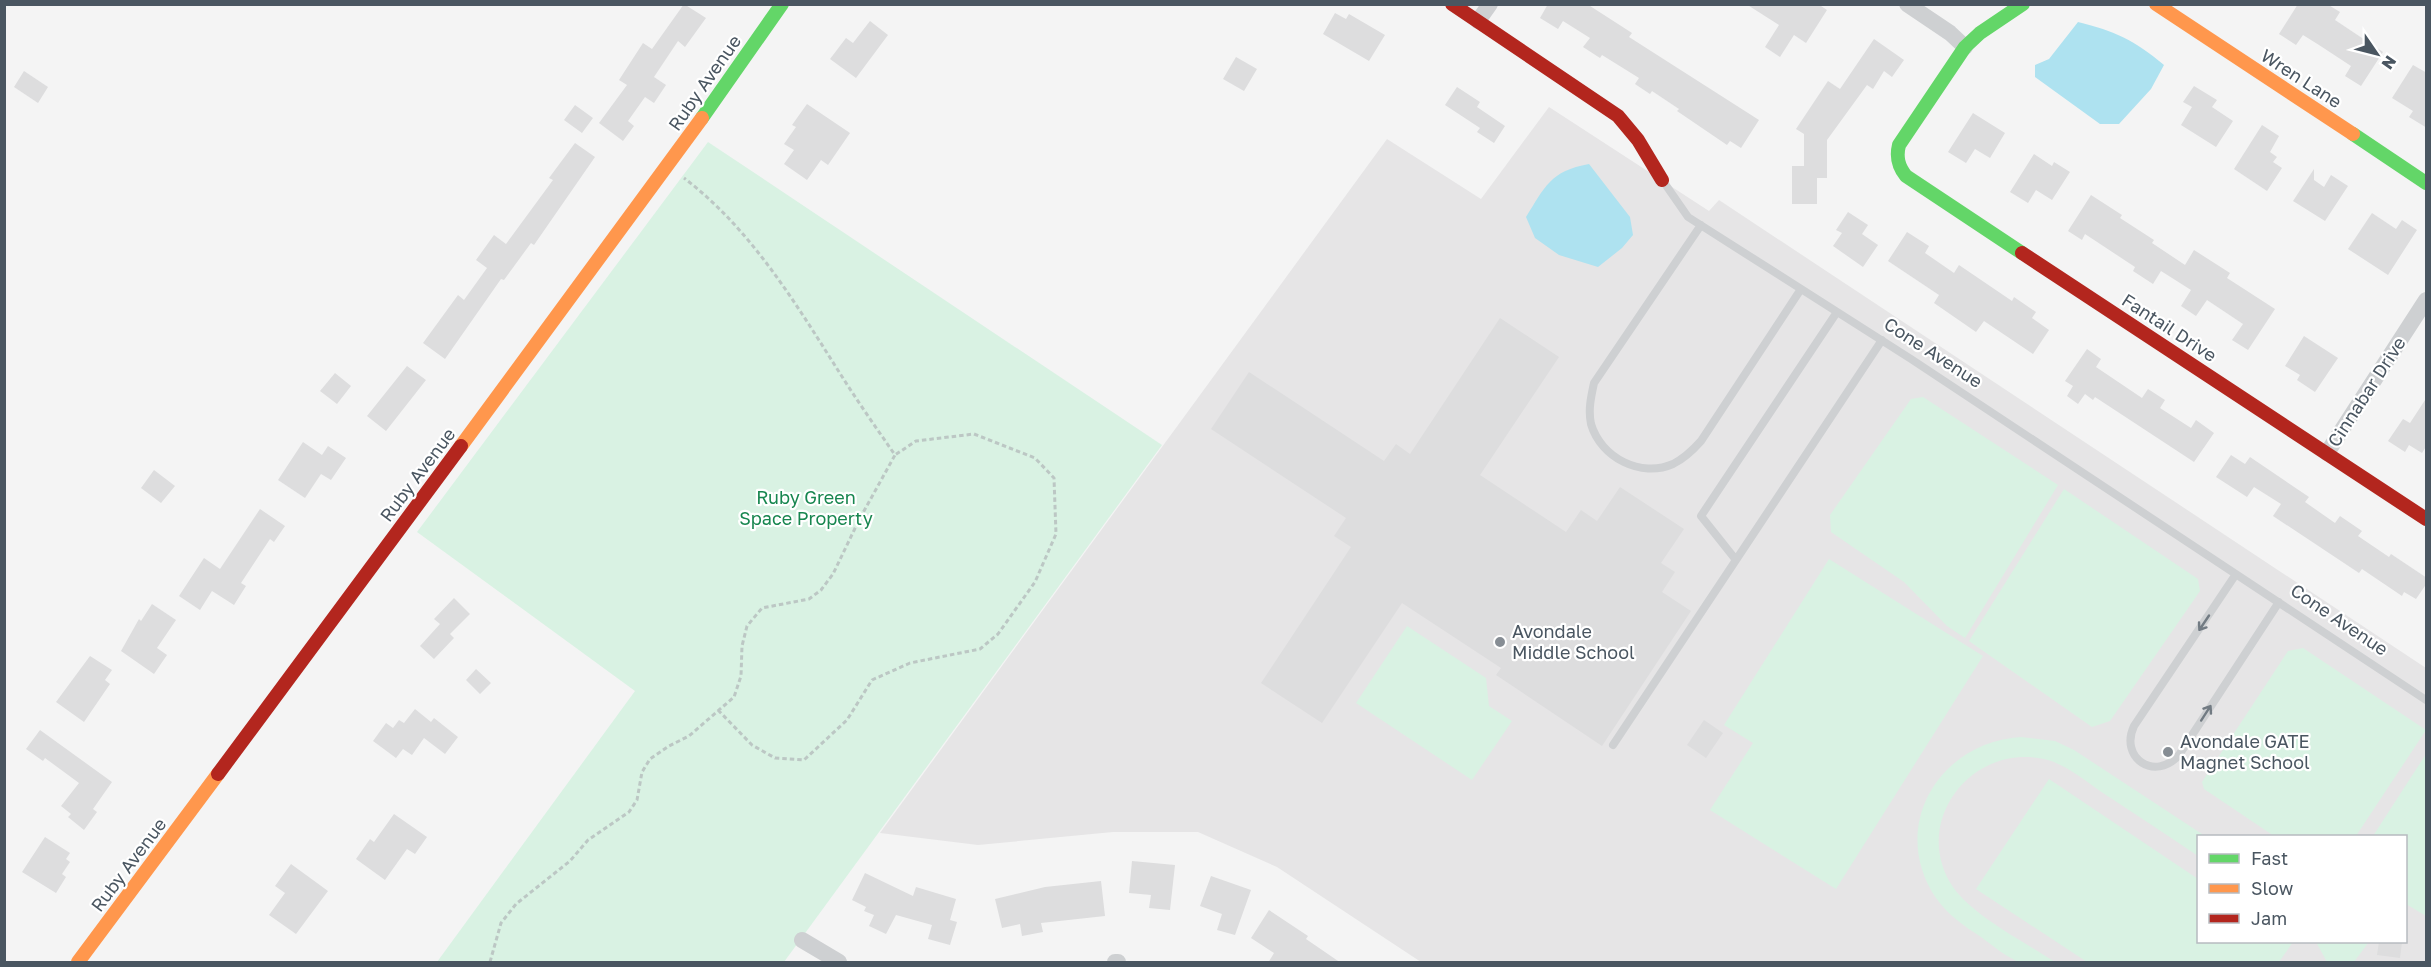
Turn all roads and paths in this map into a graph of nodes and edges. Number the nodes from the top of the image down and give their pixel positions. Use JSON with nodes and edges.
{"nodes":[{"id":1,"x":782,"y":4,"type":"edge"},
{"id":2,"x":1452,"y":4,"type":"edge"},
{"id":3,"x":1490,"y":4,"type":"edge"},
{"id":4,"x":1907,"y":4,"type":"edge"},
{"id":5,"x":2023,"y":4,"type":"edge"},
{"id":6,"x":2156,"y":4,"type":"edge"},
{"id":7,"x":1478,"y":21,"type":"junction"},
{"id":8,"x":1965,"y":47,"type":"junction"},
{"id":9,"x":668,"y":167,"type":"junction"},
{"id":10,"x":1662,"y":180,"type":"joint"},
{"id":11,"x":2427,"y":183,"type":"edge"},
{"id":12,"x":1701,"y":225,"type":"junction"},
{"id":13,"x":1801,"y":289,"type":"junction"},
{"id":14,"x":2427,"y":300,"type":"edge"},
{"id":15,"x":1837,"y":312,"type":"junction"},
{"id":16,"x":1882,"y":340,"type":"junction"},
{"id":17,"x":2326,"y":453,"type":"junction"},
{"id":18,"x":896,"y":455,"type":"junction"},
{"id":19,"x":2427,"y":519,"type":"edge"},
{"id":20,"x":1736,"y":560,"type":"junction"},
{"id":21,"x":2236,"y":574,"type":"junction"},
{"id":22,"x":2279,"y":602,"type":"junction"},
{"id":23,"x":2427,"y":700,"type":"edge"},
{"id":24,"x":718,"y":710,"type":"junction"},
{"id":25,"x":1613,"y":745,"type":"dead end"},
{"id":26,"x":802,"y":940,"type":"dead end"},
{"id":27,"x":78,"y":963,"type":"edge"},
{"id":28,"x":490,"y":963,"type":"edge"},
{"id":29,"x":839,"y":963,"type":"edge"}],
"edges":[{"from":1,"to":9,"type":"street","name":"Ruby Avenue"},
{"from":2,"to":7,"type":"street","name":"Cone Avenue"},
{"from":3,"to":7,"type":"street"},
{"from":4,"to":8,"type":"street"},
{"from":5,"to":8,"type":"street"},
{"from":6,"to":11,"type":"street","name":"Wren Lane"},
{"from":7,"to":10,"type":"street","name":"Cone Avenue"},
{"from":8,"to":17,"type":"street","name":"Fantail Drive"},
{"from":9,"to":18,"type":"path"},
{"from":9,"to":27,"type":"street","name":"Ruby Avenue"},
{"from":10,"to":12,"type":"lane","name":"Cone Avenue"},
{"from":12,"to":13,"type":"lane","name":"Cone Avenue"},
{"from":12,"to":13,"type":"lane"},
{"from":13,"to":15,"type":"lane","name":"Cone Avenue"},
{"from":14,"to":17,"type":"street","name":"Cinnabar Drive"},
{"from":15,"to":16,"type":"lane","name":"Cone Avenue"},
{"from":15,"to":20,"type":"lane"},
{"from":16,"to":20,"type":"lane"},
{"from":16,"to":21,"type":"lane","name":"Cone Avenue"},
{"from":17,"to":19,"type":"street","name":"Fantail Drive"},
{"from":18,"to":24,"type":"path"},
{"from":18,"to":24,"type":"path"},
{"from":20,"to":25,"type":"lane"},
{"from":21,"to":22,"type":"lane","name":"Cone Avenue"},
{"from":21,"to":22,"type":"lane","one_way":true},
{"from":22,"to":23,"type":"lane","name":"Cone Avenue"},
{"from":24,"to":28,"type":"path"},
{"from":26,"to":29,"type":"street"}]}
